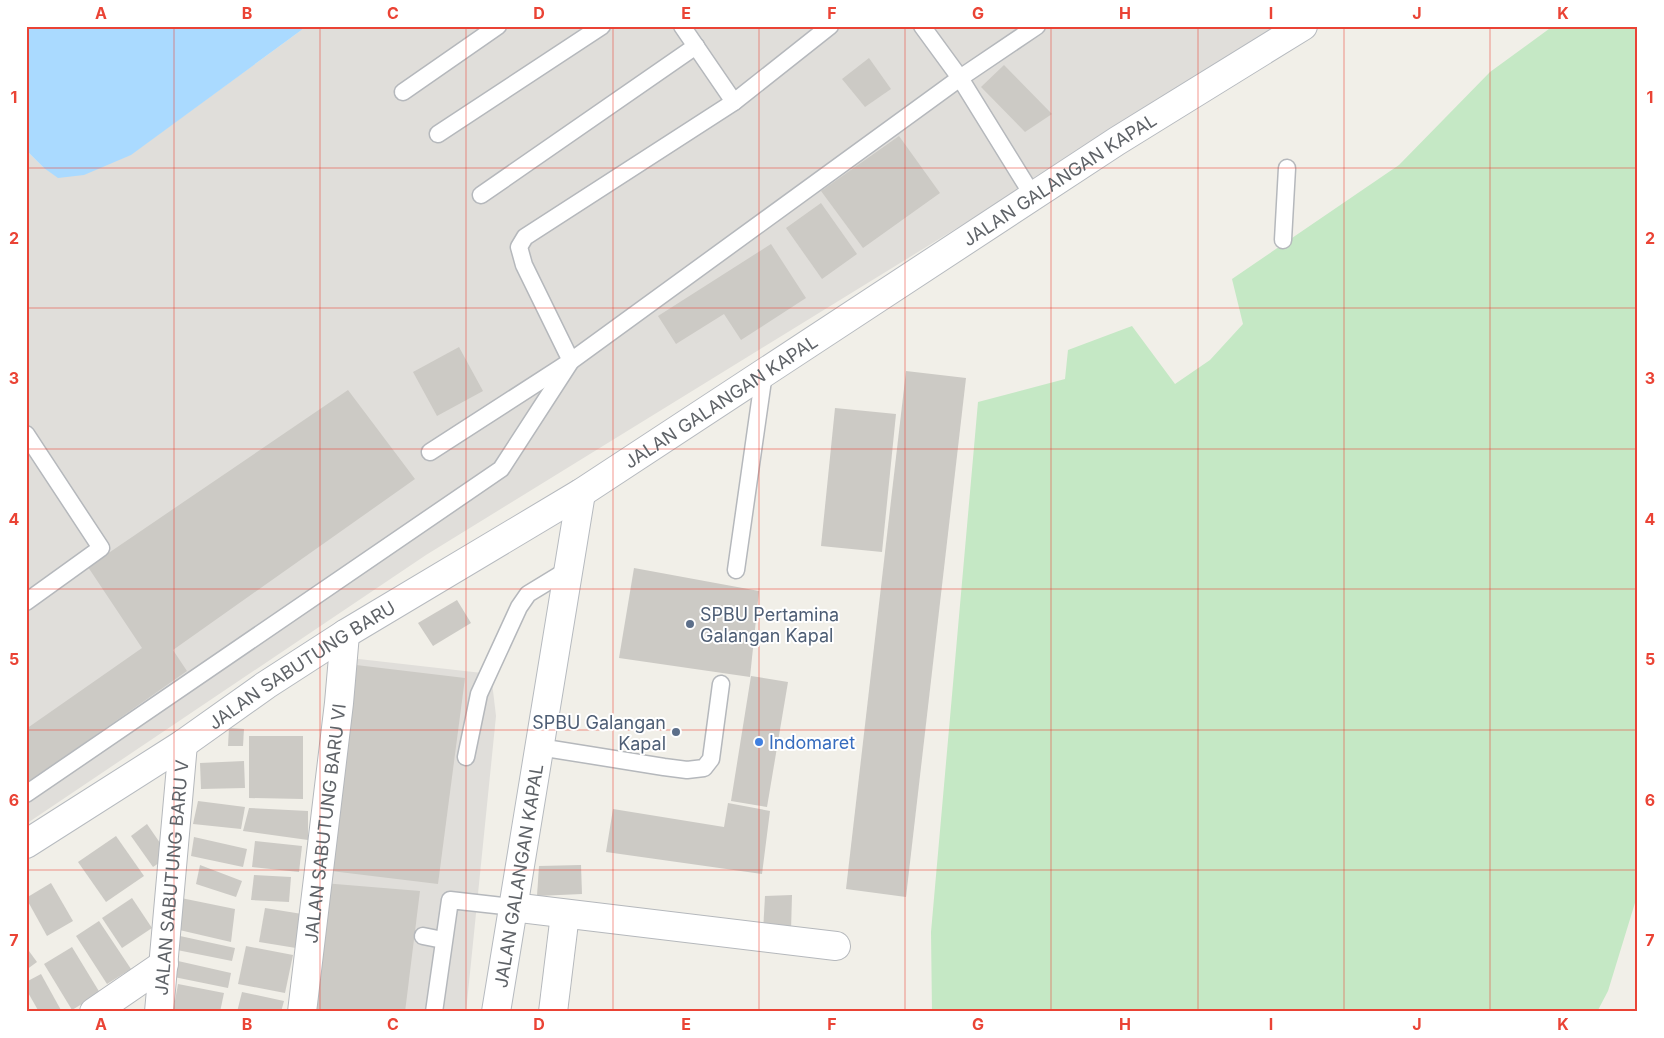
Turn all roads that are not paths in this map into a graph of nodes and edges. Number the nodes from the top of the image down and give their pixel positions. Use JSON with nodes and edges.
{"nodes":[{"id":1,"x":498,"y":26,"type":"edge"},
{"id":2,"x":602,"y":26,"type":"edge"},
{"id":3,"x":682,"y":26,"type":"edge"},
{"id":4,"x":830,"y":26,"type":"edge"},
{"id":5,"x":922,"y":26,"type":"edge"},
{"id":6,"x":1037,"y":26,"type":"edge"},
{"id":7,"x":1303,"y":26,"type":"edge"},
{"id":8,"x":696,"y":46,"type":"junction"},
{"id":9,"x":960,"y":78,"type":"junction"},
{"id":10,"x":403,"y":92,"type":"dead end"},
{"id":11,"x":734,"y":102,"type":"junction"},
{"id":12,"x":438,"y":134,"type":"dead end"},
{"id":13,"x":1287,"y":168,"type":"dead end"},
{"id":14,"x":481,"y":195,"type":"dead end"},
{"id":15,"x":1033,"y":196,"type":"junction"},
{"id":16,"x":1283,"y":240,"type":"dead end"},
{"id":17,"x":571,"y":361,"type":"junction"},
{"id":18,"x":764,"y":373,"type":"junction"},
{"id":19,"x":26,"y":434,"type":"edge"},
{"id":20,"x":430,"y":452,"type":"dead end"},
{"id":21,"x":581,"y":493,"type":"junction"},
{"id":22,"x":569,"y":569,"type":"junction"},
{"id":23,"x":736,"y":570,"type":"dead end"},
{"id":24,"x":26,"y":602,"type":"edge"},
{"id":25,"x":345,"y":634,"type":"junction"},
{"id":26,"x":721,"y":684,"type":"dead end"},
{"id":27,"x":182,"y":744,"type":"junction"},
{"id":28,"x":539,"y":748,"type":"junction"},
{"id":29,"x":466,"y":757,"type":"dead end"},
{"id":30,"x":26,"y":794,"type":"edge"},
{"id":31,"x":26,"y":844,"type":"edge"},
{"id":32,"x":512,"y":907,"type":"junction"},
{"id":33,"x":565,"y":914,"type":"junction"},
{"id":34,"x":423,"y":936,"type":"dead end"},
{"id":35,"x":443,"y":940,"type":"junction"},
{"id":36,"x":836,"y":946,"type":"dead end"},
{"id":37,"x":164,"y":964,"type":"junction"},
{"id":38,"x":94,"y":1012,"type":"edge"},
{"id":39,"x":159,"y":1012,"type":"edge"},
{"id":40,"x":302,"y":1012,"type":"edge"},
{"id":41,"x":434,"y":1012,"type":"edge"},
{"id":42,"x":496,"y":1012,"type":"edge"},
{"id":43,"x":554,"y":1012,"type":"edge"}],
"edges":[{"from":1,"to":10,"type":"lane"},
{"from":2,"to":12,"type":"lane"},
{"from":3,"to":8,"type":"lane"},
{"from":4,"to":11,"type":"lane"},
{"from":5,"to":9,"type":"lane"},
{"from":6,"to":9,"type":"lane"},
{"from":7,"to":15,"type":"street","name":"JALAN GALANGAN KAPAL"},
{"from":8,"to":11,"type":"lane"},
{"from":8,"to":14,"type":"lane"},
{"from":9,"to":15,"type":"lane"},
{"from":9,"to":17,"type":"lane"},
{"from":11,"to":17,"type":"lane"},
{"from":13,"to":16,"type":"lane"},
{"from":15,"to":18,"type":"street","name":"JALAN GALANGAN KAPAL"},
{"from":17,"to":20,"type":"lane"},
{"from":17,"to":30,"type":"lane"},
{"from":18,"to":21,"type":"street","name":"JALAN GALANGAN KAPAL"},
{"from":18,"to":23,"type":"lane"},
{"from":19,"to":24,"type":"lane"},
{"from":21,"to":22,"type":"street","name":"JALAN GALANGAN KAPAL"},
{"from":21,"to":25,"type":"street","name":"JALAN SABUTUNG BARU"},
{"from":22,"to":28,"type":"street","name":"JALAN GALANGAN KAPAL"},
{"from":22,"to":29,"type":"lane"},
{"from":25,"to":27,"type":"street","name":"JALAN SABUTUNG BARU"},
{"from":25,"to":40,"type":"street","name":"JALAN SABUTUNG BARU VI"},
{"from":26,"to":28,"type":"lane"},
{"from":27,"to":31,"type":"street","name":"JALAN SABUTUNG BARU"},
{"from":27,"to":37,"type":"street","name":"JALAN SABUTUNG BARU V"},
{"from":28,"to":32,"type":"street","name":"JALAN GALANGAN KAPAL"},
{"from":32,"to":33,"type":"street"},
{"from":32,"to":35,"type":"lane"},
{"from":32,"to":42,"type":"street","name":"JALAN GALANGAN KAPAL"},
{"from":33,"to":36,"type":"street"},
{"from":33,"to":43,"type":"street"},
{"from":34,"to":35,"type":"lane"},
{"from":35,"to":41,"type":"lane"},
{"from":37,"to":38,"type":"street"},
{"from":37,"to":39,"type":"street","name":"JALAN SABUTUNG BARU V"}]}
